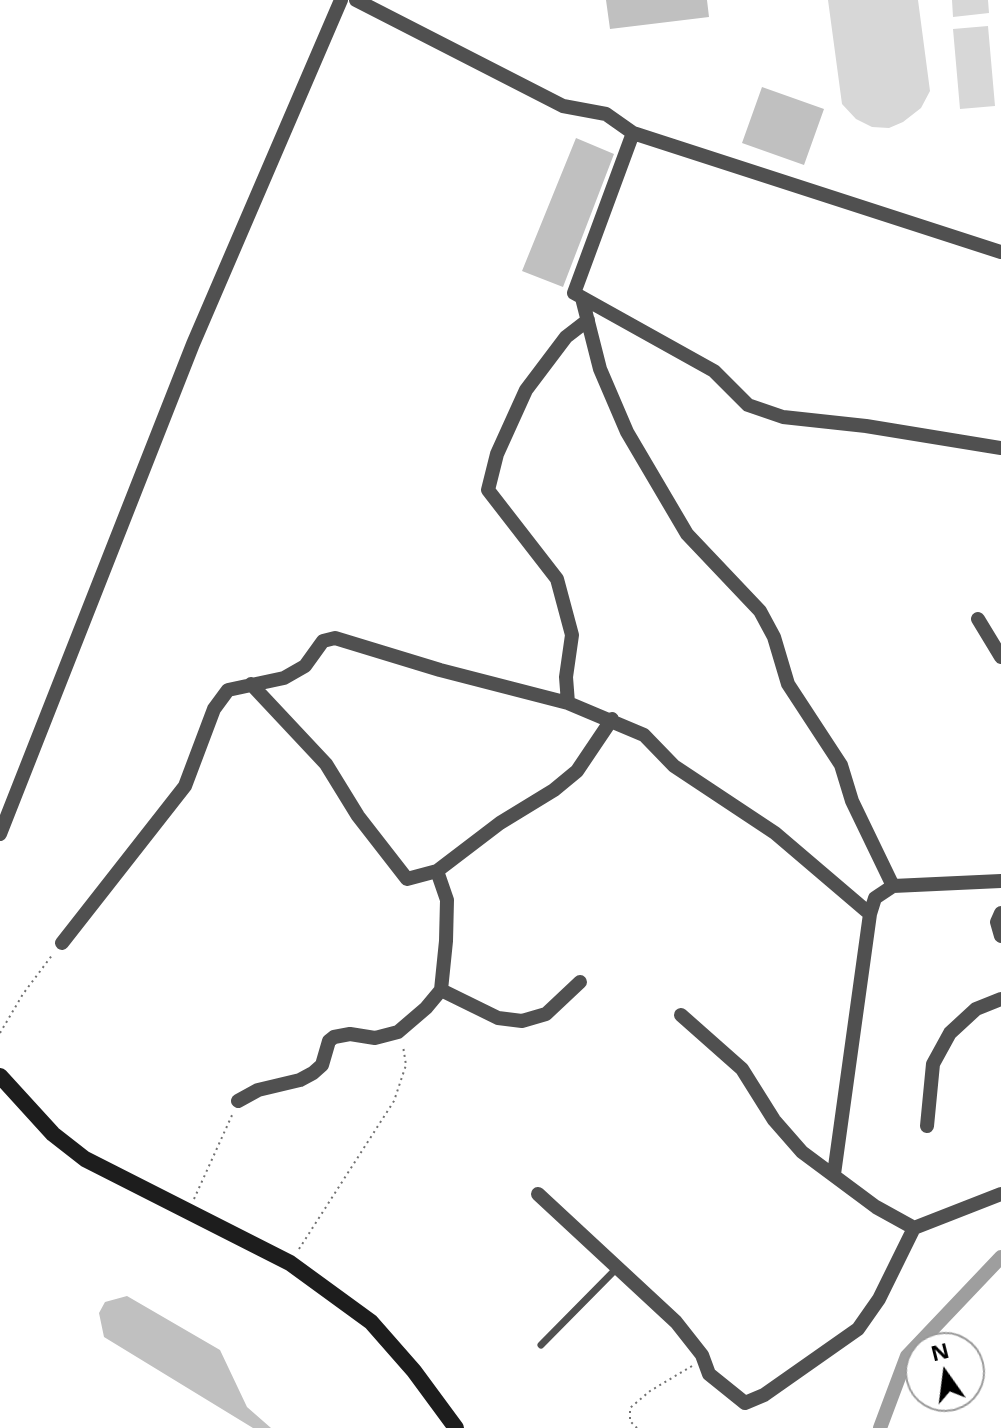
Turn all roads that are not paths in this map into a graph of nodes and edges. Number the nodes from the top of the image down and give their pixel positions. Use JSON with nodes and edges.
{"nodes":[{"id":1,"x":341,"y":0,"type":"edge"},
{"id":2,"x":356,"y":0,"type":"edge"},
{"id":3,"x":633,"y":133,"type":"junction"},
{"id":4,"x":1001,"y":252,"type":"edge"},
{"id":5,"x":582,"y":298,"type":"junction"},
{"id":6,"x":588,"y":320,"type":"junction"},
{"id":7,"x":1001,"y":448,"type":"edge"},
{"id":8,"x":978,"y":619,"type":"dead end"},
{"id":9,"x":1001,"y":657,"type":"edge"},
{"id":10,"x":251,"y":684,"type":"junction"},
{"id":11,"x":568,"y":703,"type":"junction"},
{"id":12,"x":612,"y":719,"type":"junction"},
{"id":13,"x":0,"y":834,"type":"edge"},
{"id":14,"x":437,"y":871,"type":"junction"},
{"id":15,"x":1001,"y":881,"type":"edge"},
{"id":16,"x":893,"y":886,"type":"junction"},
{"id":17,"x":1001,"y":913,"type":"edge"},
{"id":18,"x":870,"y":914,"type":"junction"},
{"id":19,"x":1001,"y":936,"type":"edge"},
{"id":20,"x":62,"y":943,"type":"road end"},
{"id":21,"x":580,"y":982,"type":"dead end"},
{"id":22,"x":441,"y":990,"type":"junction"},
{"id":23,"x":1001,"y":999,"type":"edge"},
{"id":24,"x":681,"y":1015,"type":"dead end"},
{"id":25,"x":0,"y":1076,"type":"edge"},
{"id":26,"x":238,"y":1101,"type":"road end"},
{"id":27,"x":927,"y":1126,"type":"dead end"},
{"id":28,"x":834,"y":1174,"type":"junction"},
{"id":29,"x":538,"y":1194,"type":"dead end"},
{"id":30,"x":1001,"y":1194,"type":"edge"},
{"id":31,"x":914,"y":1228,"type":"junction"},
{"id":32,"x":617,"y":1268,"type":"junction"},
{"id":33,"x":541,"y":1345,"type":"dead end"},
{"id":34,"x":456,"y":1428,"type":"edge"}],
"edges":[{"from":1,"to":13,"type":"street"},
{"from":2,"to":3,"type":"street"},
{"from":3,"to":4,"type":"street"},
{"from":3,"to":5,"type":"street"},
{"from":5,"to":6,"type":"street"},
{"from":5,"to":7,"type":"street"},
{"from":6,"to":11,"type":"street"},
{"from":6,"to":16,"type":"street"},
{"from":8,"to":9,"type":"street"},
{"from":10,"to":11,"type":"street"},
{"from":10,"to":14,"type":"street"},
{"from":10,"to":20,"type":"street"},
{"from":11,"to":12,"type":"street"},
{"from":12,"to":14,"type":"street"},
{"from":12,"to":18,"type":"street"},
{"from":14,"to":22,"type":"street"},
{"from":15,"to":16,"type":"street"},
{"from":16,"to":18,"type":"street"},
{"from":17,"to":19,"type":"street"},
{"from":18,"to":28,"type":"street"},
{"from":21,"to":22,"type":"street"},
{"from":22,"to":26,"type":"street"},
{"from":23,"to":27,"type":"street"},
{"from":24,"to":28,"type":"street"},
{"from":25,"to":34,"type":"main road"},
{"from":28,"to":31,"type":"street"},
{"from":29,"to":32,"type":"street"},
{"from":30,"to":31,"type":"street"},
{"from":31,"to":32,"type":"street"},
{"from":32,"to":33,"type":"lane"}]}
